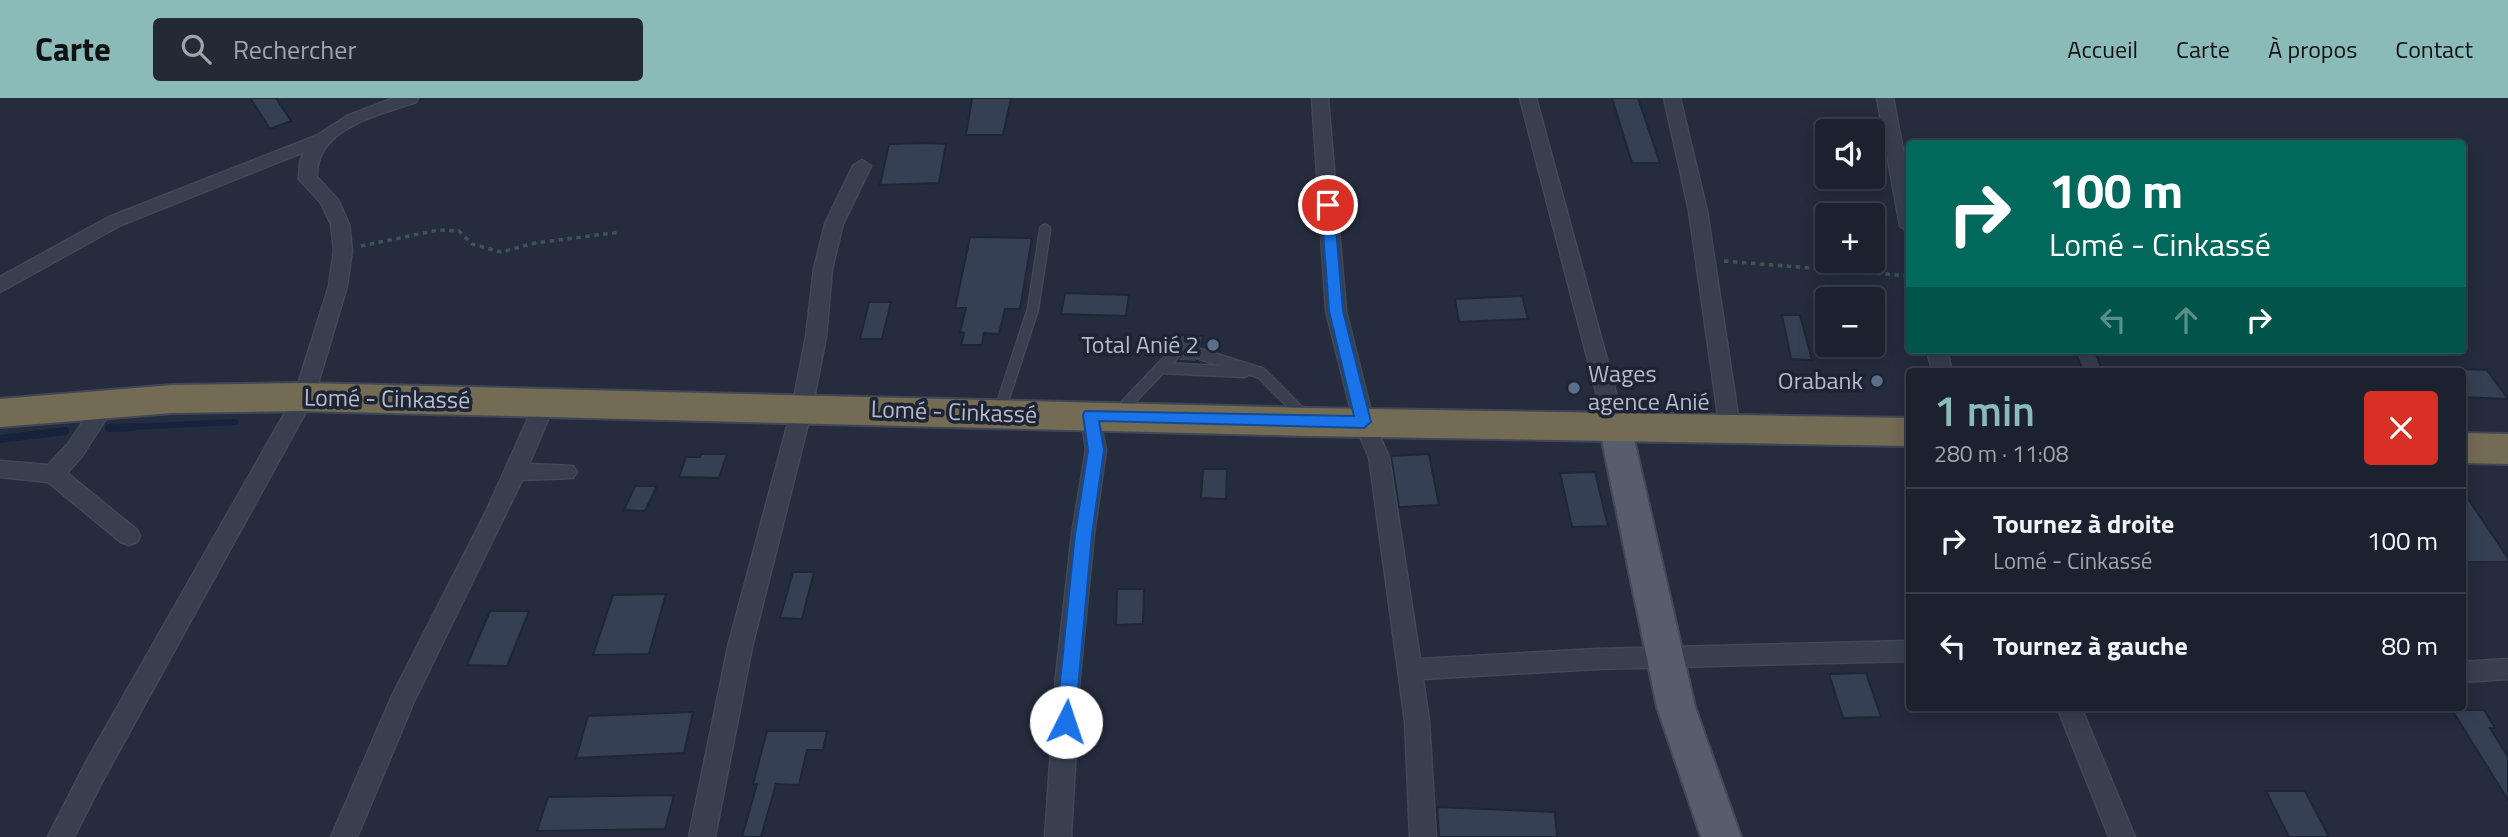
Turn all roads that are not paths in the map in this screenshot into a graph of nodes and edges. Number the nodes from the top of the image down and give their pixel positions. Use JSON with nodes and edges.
{"nodes":[{"id":1,"x":410,"y":98,"type":"edge"},
{"id":2,"x":1320,"y":98,"type":"edge"},
{"id":3,"x":1528,"y":98,"type":"edge"},
{"id":4,"x":1672,"y":98,"type":"edge"},
{"id":5,"x":1885,"y":98,"type":"edge"},
{"id":6,"x":322,"y":139,"type":"junction"},
{"id":7,"x":862,"y":166,"type":"dead end"},
{"id":8,"x":1906,"y":210,"type":"edge"},
{"id":9,"x":1045,"y":230,"type":"dead end"},
{"id":10,"x":0,"y":285,"type":"edge"},
{"id":11,"x":1176,"y":352,"type":"dead end"},
{"id":12,"x":1200,"y":354,"type":"dead end"},
{"id":13,"x":1161,"y":368,"type":"junction"},
{"id":14,"x":1261,"y":373,"type":"junction"},
{"id":15,"x":304,"y":397,"type":"junction"},
{"id":16,"x":106,"y":403,"type":"junction"},
{"id":17,"x":545,"y":403,"type":"junction"},
{"id":18,"x":802,"y":408,"type":"junction"},
{"id":19,"x":0,"y":413,"type":"edge"},
{"id":20,"x":999,"y":413,"type":"junction"},
{"id":21,"x":1103,"y":415,"type":"junction"},
{"id":22,"x":1309,"y":422,"type":"junction"},
{"id":23,"x":1364,"y":422,"type":"junction"},
{"id":24,"x":1615,"y":426,"type":"junction"},
{"id":25,"x":1730,"y":429,"type":"junction"},
{"id":26,"x":1906,"y":432,"type":"edge"},
{"id":27,"x":2466,"y":448,"type":"edge"},
{"id":28,"x":2508,"y":449,"type":"edge"},
{"id":29,"x":0,"y":469,"type":"edge"},
{"id":30,"x":515,"y":472,"type":"junction"},
{"id":31,"x":566,"y":472,"type":"dead end"},
{"id":32,"x":53,"y":474,"type":"junction"},
{"id":33,"x":129,"y":537,"type":"dead end"},
{"id":34,"x":1906,"y":651,"type":"edge"},
{"id":35,"x":1665,"y":655,"type":"junction"},
{"id":36,"x":2508,"y":669,"type":"edge"},
{"id":37,"x":1410,"y":670,"type":"junction"},
{"id":38,"x":2466,"y":672,"type":"edge"},
{"id":39,"x":2071,"y":711,"type":"edge"},
{"id":40,"x":61,"y":837,"type":"edge"},
{"id":41,"x":344,"y":837,"type":"edge"},
{"id":42,"x":702,"y":837,"type":"edge"},
{"id":43,"x":1058,"y":837,"type":"edge"},
{"id":44,"x":1423,"y":837,"type":"edge"},
{"id":45,"x":1721,"y":837,"type":"edge"},
{"id":46,"x":2122,"y":837,"type":"edge"}],
"edges":[{"from":1,"to":6,"type":"street"},
{"from":2,"to":23,"type":"street"},
{"from":3,"to":24,"type":"street"},
{"from":4,"to":25,"type":"street"},
{"from":5,"to":8,"type":"street"},
{"from":6,"to":10,"type":"street"},
{"from":6,"to":15,"type":"street"},
{"from":7,"to":18,"type":"street"},
{"from":9,"to":20,"type":"lane"},
{"from":11,"to":13,"type":"lane"},
{"from":12,"to":14,"type":"lane"},
{"from":13,"to":14,"type":"lane"},
{"from":13,"to":21,"type":"lane"},
{"from":14,"to":22,"type":"lane"},
{"from":15,"to":16,"type":"highway","name":"Lomé - Cinkassé"},
{"from":15,"to":17,"type":"highway","name":"Lomé - Cinkassé"},
{"from":15,"to":40,"type":"street"},
{"from":16,"to":19,"type":"highway","name":"Lomé - Cinkassé"},
{"from":16,"to":32,"type":"street"},
{"from":17,"to":18,"type":"highway","name":"Lomé - Cinkassé"},
{"from":17,"to":30,"type":"street"},
{"from":18,"to":20,"type":"highway","name":"Lomé - Cinkassé"},
{"from":18,"to":42,"type":"street"},
{"from":20,"to":21,"type":"highway","name":"Lomé - Cinkassé"},
{"from":21,"to":22,"type":"highway","name":"Lomé - Cinkassé"},
{"from":21,"to":43,"type":"street"},
{"from":22,"to":23,"type":"highway","name":"Lomé - Cinkassé"},
{"from":23,"to":24,"type":"highway","name":"Lomé - Cinkassé"},
{"from":23,"to":37,"type":"street"},
{"from":24,"to":25,"type":"highway","name":"Lomé - Cinkassé"},
{"from":24,"to":35,"type":"main road"},
{"from":25,"to":26,"type":"highway","name":"Lomé - Cinkassé"},
{"from":27,"to":28,"type":"highway"},
{"from":29,"to":32,"type":"street"},
{"from":30,"to":31,"type":"street"},
{"from":30,"to":41,"type":"street"},
{"from":32,"to":33,"type":"street"},
{"from":34,"to":35,"type":"street"},
{"from":35,"to":37,"type":"street"},
{"from":35,"to":45,"type":"main road"},
{"from":36,"to":38,"type":"street"},
{"from":37,"to":44,"type":"street"},
{"from":39,"to":46,"type":"street"}]}
